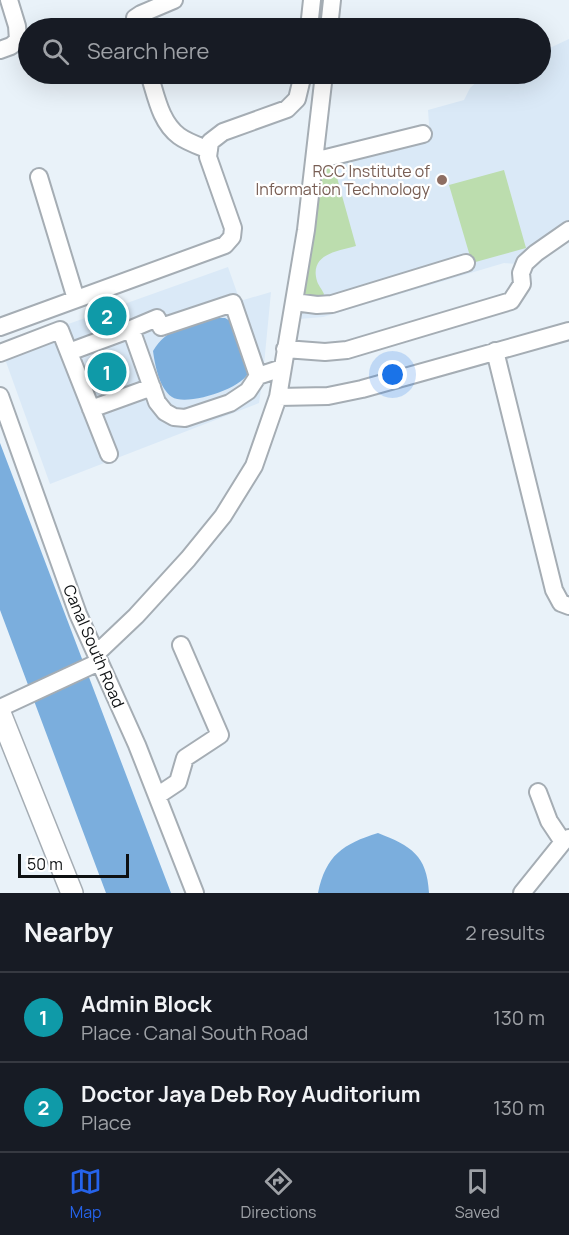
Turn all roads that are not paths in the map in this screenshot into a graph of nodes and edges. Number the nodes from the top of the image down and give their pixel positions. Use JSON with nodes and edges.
{"nodes":[{"id":1,"x":9,"y":0,"type":"edge"},
{"id":2,"x":174,"y":0,"type":"edge"},
{"id":3,"x":312,"y":0,"type":"edge"},
{"id":4,"x":332,"y":0,"type":"edge"},
{"id":5,"x":135,"y":18,"type":"edge"},
{"id":6,"x":310,"y":18,"type":"edge"},
{"id":7,"x":330,"y":18,"type":"edge"},
{"id":8,"x":0,"y":50,"type":"edge"},
{"id":9,"x":152,"y":84,"type":"edge"},
{"id":10,"x":301,"y":84,"type":"edge"},
{"id":11,"x":323,"y":84,"type":"edge"},
{"id":12,"x":423,"y":134,"type":"dead end"},
{"id":13,"x":208,"y":150,"type":"junction"},
{"id":14,"x":314,"y":161,"type":"junction"},
{"id":15,"x":39,"y":177,"type":"dead end"},
{"id":16,"x":569,"y":230,"type":"edge"},
{"id":17,"x":466,"y":263,"type":"dead end"},
{"id":18,"x":76,"y":299,"type":"junction"},
{"id":19,"x":294,"y":302,"type":"junction"},
{"id":20,"x":2,"y":322,"type":"edge"},
{"id":21,"x":131,"y":329,"type":"junction"},
{"id":22,"x":569,"y":331,"type":"edge"},
{"id":23,"x":285,"y":349,"type":"junction"},
{"id":24,"x":495,"y":351,"type":"junction"},
{"id":25,"x":69,"y":352,"type":"junction"},
{"id":26,"x":0,"y":353,"type":"edge"},
{"id":27,"x":282,"y":368,"type":"junction"},
{"id":28,"x":258,"y":376,"type":"junction"},
{"id":29,"x":152,"y":387,"type":"junction"},
{"id":30,"x":0,"y":396,"type":"edge"},
{"id":31,"x":278,"y":397,"type":"junction"},
{"id":32,"x":91,"y":409,"type":"junction"},
{"id":33,"x":109,"y":454,"type":"dead end"},
{"id":34,"x":569,"y":606,"type":"edge"},
{"id":35,"x":181,"y":645,"type":"dead end"},
{"id":36,"x":95,"y":660,"type":"junction"},
{"id":37,"x":5,"y":707,"type":"edge"},
{"id":38,"x":6,"y":745,"type":"edge"},
{"id":39,"x":538,"y":792,"type":"dead end"},
{"id":40,"x":157,"y":796,"type":"junction"},
{"id":41,"x":566,"y":840,"type":"edge"},
{"id":42,"x":72,"y":893,"type":"edge"},
{"id":43,"x":195,"y":893,"type":"edge"},
{"id":44,"x":522,"y":893,"type":"edge"}],
"edges":[{"from":1,"to":8,"type":"street"},
{"from":2,"to":5,"type":"street"},
{"from":3,"to":6,"type":"street"},
{"from":4,"to":7,"type":"street"},
{"from":9,"to":13,"type":"street"},
{"from":10,"to":13,"type":"street"},
{"from":11,"to":14,"type":"street"},
{"from":12,"to":14,"type":"street"},
{"from":13,"to":18,"type":"street"},
{"from":14,"to":19,"type":"street"},
{"from":15,"to":18,"type":"street"},
{"from":16,"to":23,"type":"street"},
{"from":17,"to":19,"type":"street"},
{"from":18,"to":20,"type":"street"},
{"from":19,"to":23,"type":"street"},
{"from":21,"to":25,"type":"street"},
{"from":21,"to":28,"type":"street"},
{"from":21,"to":29,"type":"street"},
{"from":22,"to":24,"type":"street"},
{"from":23,"to":27,"type":"street"},
{"from":24,"to":31,"type":"street"},
{"from":24,"to":34,"type":"street"},
{"from":25,"to":26,"type":"street"},
{"from":25,"to":32,"type":"street"},
{"from":27,"to":28,"type":"street"},
{"from":27,"to":31,"type":"street"},
{"from":28,"to":29,"type":"street"},
{"from":29,"to":32,"type":"street"},
{"from":30,"to":36,"type":"street","name":"Canal South Road"},
{"from":31,"to":36,"type":"street"},
{"from":32,"to":33,"type":"street"},
{"from":35,"to":40,"type":"street"},
{"from":36,"to":37,"type":"street"},
{"from":36,"to":40,"type":"street","name":"Canal South Road"},
{"from":37,"to":38,"type":"main road"},
{"from":38,"to":42,"type":"main road"},
{"from":39,"to":41,"type":"street"},
{"from":40,"to":43,"type":"street","name":"Canal South Road"},
{"from":41,"to":44,"type":"street"}]}
